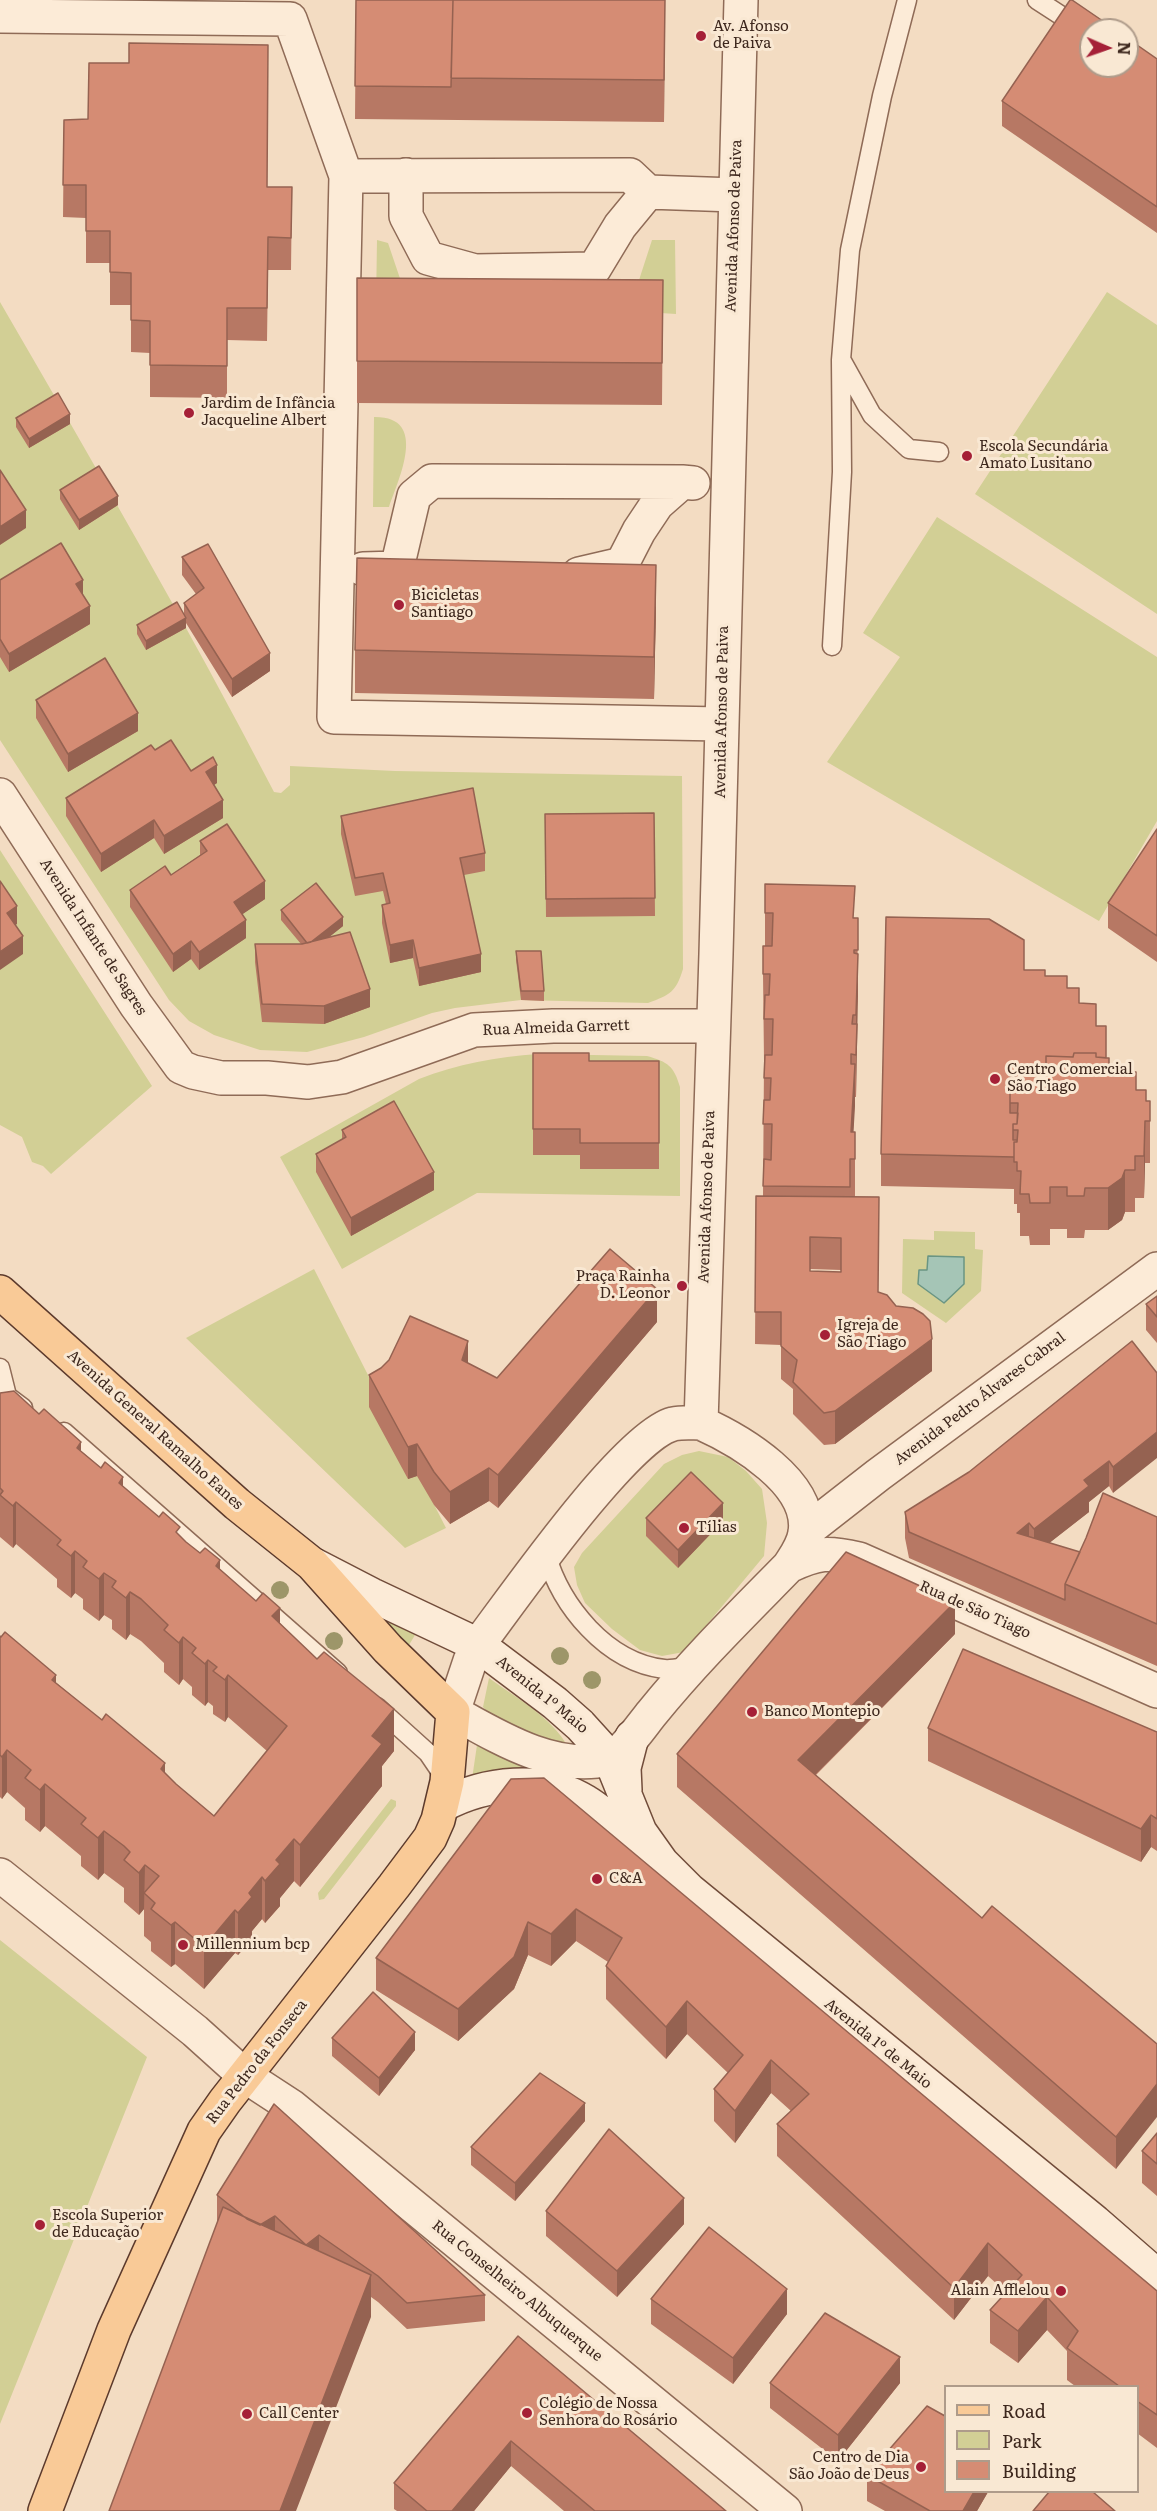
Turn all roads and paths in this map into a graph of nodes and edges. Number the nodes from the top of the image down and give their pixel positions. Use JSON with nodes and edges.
{"nodes":[{"id":1,"x":741,"y":0,"type":"edge"},
{"id":2,"x":907,"y":0,"type":"edge"},
{"id":3,"x":1037,"y":0,"type":"edge"},
{"id":4,"x":0,"y":16,"type":"edge"},
{"id":5,"x":1079,"y":27,"type":"edge"},
{"id":6,"x":406,"y":175,"type":"junction"},
{"id":7,"x":346,"y":176,"type":"junction"},
{"id":8,"x":648,"y":192,"type":"junction"},
{"id":9,"x":735,"y":195,"type":"junction"},
{"id":10,"x":841,"y":360,"type":"junction"},
{"id":11,"x":939,"y":452,"type":"dead end"},
{"id":12,"x":682,"y":482,"type":"junction"},
{"id":13,"x":727,"y":485,"type":"junction"},
{"id":14,"x":397,"y":568,"type":"junction"},
{"id":15,"x":337,"y":570,"type":"junction"},
{"id":16,"x":433,"y":570,"type":"edge"},
{"id":17,"x":550,"y":573,"type":"edge"},
{"id":18,"x":832,"y":646,"type":"dead end"},
{"id":19,"x":722,"y":724,"type":"junction"},
{"id":20,"x":0,"y":795,"type":"edge"},
{"id":21,"x":713,"y":1026,"type":"junction"},
{"id":22,"x":193,"y":1072,"type":"joint"},
{"id":23,"x":1157,"y":1269,"type":"edge"},
{"id":24,"x":0,"y":1292,"type":"edge"},
{"id":25,"x":0,"y":1368,"type":"edge"},
{"id":26,"x":701,"y":1423,"type":"junction"},
{"id":27,"x":805,"y":1532,"type":"junction"},
{"id":28,"x":546,"y":1554,"type":"junction"},
{"id":29,"x":312,"y":1564,"type":"junction"},
{"id":30,"x":789,"y":1566,"type":"junction"},
{"id":31,"x":478,"y":1645,"type":"junction"},
{"id":32,"x":692,"y":1666,"type":"junction"},
{"id":33,"x":1157,"y":1691,"type":"edge"},
{"id":34,"x":453,"y":1712,"type":"junction"},
{"id":35,"x":621,"y":1748,"type":"junction"},
{"id":36,"x":445,"y":1793,"type":"junction"},
{"id":37,"x":662,"y":1863,"type":"junction"},
{"id":38,"x":0,"y":1875,"type":"edge"},
{"id":39,"x":245,"y":2076,"type":"junction"},
{"id":40,"x":1157,"y":2276,"type":"edge"},
{"id":41,"x":45,"y":2511,"type":"edge"},
{"id":42,"x":785,"y":2511,"type":"edge"}],
"edges":[{"from":1,"to":9,"type":"street","name":"Avenida Afonso de Paiva"},
{"from":2,"to":10,"type":"lane"},
{"from":3,"to":5,"type":"lane"},
{"from":4,"to":7,"type":"street"},
{"from":6,"to":7,"type":"street"},
{"from":6,"to":8,"type":"street"},
{"from":6,"to":8,"type":"street"},
{"from":7,"to":15,"type":"street"},
{"from":8,"to":9,"type":"street"},
{"from":9,"to":13,"type":"street","name":"Avenida Afonso de Paiva"},
{"from":10,"to":11,"type":"lane"},
{"from":10,"to":18,"type":"lane"},
{"from":12,"to":13,"type":"street"},
{"from":12,"to":14,"type":"street"},
{"from":12,"to":17,"type":"street"},
{"from":13,"to":19,"type":"street","name":"Avenida Afonso de Paiva"},
{"from":14,"to":15,"type":"street"},
{"from":14,"to":16,"type":"street"},
{"from":15,"to":19,"type":"street"},
{"from":19,"to":21,"type":"street","name":"Avenida Afonso de Paiva"},
{"from":20,"to":22,"type":"street","name":"Avenida Infante de Sagres"},
{"from":21,"to":22,"type":"street","name":"Rua Almeida Garrett"},
{"from":21,"to":26,"type":"street","name":"Avenida Afonso de Paiva"},
{"from":23,"to":27,"type":"street","name":"Avenida Pedro Álvares Cabral"},
{"from":24,"to":29,"type":"main road","name":"Avenida General Ramalho Eanes"},
{"from":25,"to":36,"type":"lane"},
{"from":26,"to":27,"type":"street"},
{"from":26,"to":28,"type":"street"},
{"from":27,"to":30,"type":"street"},
{"from":28,"to":31,"type":"street"},
{"from":28,"to":32,"type":"lane"},
{"from":29,"to":31,"type":"street","name":"Avenida General Ramalho Eanes"},
{"from":29,"to":34,"type":"main road","name":"Avenida General Ramalho Eanes"},
{"from":30,"to":32,"type":"street"},
{"from":30,"to":33,"type":"street","name":"Rua de São Tiago"},
{"from":31,"to":34,"type":"street"},
{"from":31,"to":35,"type":"street","name":"Avenida 1º Maio"},
{"from":32,"to":35,"type":"street"},
{"from":34,"to":35,"type":"street"},
{"from":34,"to":36,"type":"main road","name":"Rua Pedro da Fonseca"},
{"from":35,"to":37,"type":"street","name":"Avenida 1º de Maio"},
{"from":36,"to":37,"type":"street"},
{"from":36,"to":39,"type":"main road","name":"Rua Pedro da Fonseca"},
{"from":37,"to":40,"type":"street","name":"Avenida 1º de Maio"},
{"from":38,"to":39,"type":"street","name":"Rua Conselheiro Albuquerque"},
{"from":39,"to":41,"type":"main road","name":"Rua Pedro da Fonseca"},
{"from":39,"to":42,"type":"street","name":"Rua Conselheiro Albuquerque"}]}
